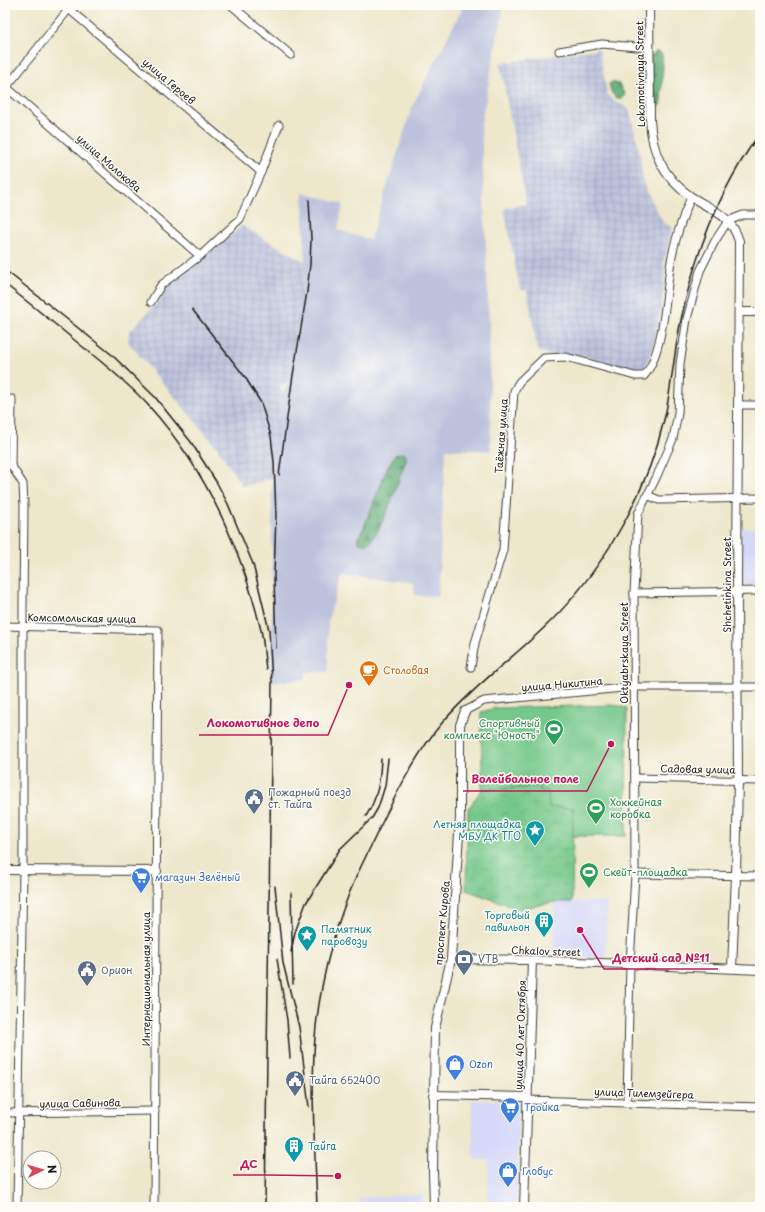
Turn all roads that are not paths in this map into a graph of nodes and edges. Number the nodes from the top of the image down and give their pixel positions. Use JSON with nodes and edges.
{"nodes":[{"id":1,"x":232,"y":5,"type":"edge"},
{"id":2,"x":649,"y":5,"type":"edge"},
{"id":3,"x":68,"y":6,"type":"edge"},
{"id":4,"x":649,"y":48,"type":"junction"},
{"id":5,"x":559,"y":50,"type":"dead end"},
{"id":6,"x":291,"y":54,"type":"dead end"},
{"id":7,"x":6,"y":87,"type":"edge"},
{"id":8,"x":278,"y":125,"type":"dead end"},
{"id":9,"x":261,"y":172,"type":"junction"},
{"id":10,"x":691,"y":197,"type":"junction"},
{"id":11,"x":716,"y":211,"type":"joint"},
{"id":12,"x":760,"y":215,"type":"edge"},
{"id":13,"x":728,"y":221,"type":"junction"},
{"id":14,"x":200,"y":256,"type":"junction"},
{"id":15,"x":151,"y":302,"type":"dead end"},
{"id":16,"x":739,"y":312,"type":"junction"},
{"id":17,"x":760,"y":312,"type":"edge"},
{"id":18,"x":12,"y":399,"type":"dead end"},
{"id":19,"x":738,"y":405,"type":"junction"},
{"id":20,"x":760,"y":405,"type":"edge"},
{"id":21,"x":8,"y":465,"type":"edge"},
{"id":22,"x":648,"y":495,"type":"junction"},
{"id":23,"x":737,"y":498,"type":"junction"},
{"id":24,"x":760,"y":498,"type":"edge"},
{"id":25,"x":737,"y":591,"type":"junction"},
{"id":26,"x":760,"y":591,"type":"edge"},
{"id":27,"x":634,"y":593,"type":"junction"},
{"id":28,"x":5,"y":626,"type":"edge"},
{"id":29,"x":23,"y":627,"type":"junction"},
{"id":30,"x":158,"y":630,"type":"joint"},
{"id":31,"x":471,"y":667,"type":"dead end"},
{"id":32,"x":634,"y":687,"type":"junction"},
{"id":33,"x":738,"y":687,"type":"junction"},
{"id":34,"x":760,"y":688,"type":"edge"},
{"id":35,"x":465,"y":711,"type":"joint"},
{"id":36,"x":636,"y":778,"type":"junction"},
{"id":37,"x":738,"y":780,"type":"junction"},
{"id":38,"x":760,"y":780,"type":"edge"},
{"id":39,"x":5,"y":870,"type":"edge"},
{"id":40,"x":23,"y":871,"type":"junction"},
{"id":41,"x":157,"y":871,"type":"junction"},
{"id":42,"x":635,"y":874,"type":"junction"},
{"id":43,"x":736,"y":876,"type":"junction"},
{"id":44,"x":760,"y":876,"type":"edge"},
{"id":45,"x":451,"y":959,"type":"junction"},
{"id":46,"x":532,"y":960,"type":"junction"},
{"id":47,"x":630,"y":964,"type":"junction"},
{"id":48,"x":732,"y":968,"type":"junction"},
{"id":49,"x":760,"y":970,"type":"edge"},
{"id":50,"x":433,"y":1095,"type":"junction"},
{"id":51,"x":527,"y":1098,"type":"junction"},
{"id":52,"x":627,"y":1103,"type":"junction"},
{"id":53,"x":760,"y":1107,"type":"edge"},
{"id":54,"x":155,"y":1111,"type":"junction"},
{"id":55,"x":5,"y":1113,"type":"edge"},
{"id":56,"x":19,"y":1114,"type":"junction"},
{"id":57,"x":17,"y":1207,"type":"edge"},
{"id":58,"x":154,"y":1207,"type":"edge"},
{"id":59,"x":434,"y":1207,"type":"edge"},
{"id":60,"x":524,"y":1207,"type":"edge"}],
"edges":[{"from":1,"to":6,"type":"street"},
{"from":2,"to":4,"type":"street","name":"Lokomotivnaya Street"},
{"from":3,"to":7,"type":"street"},
{"from":3,"to":9,"type":"street","name":"улица Героев"},
{"from":4,"to":5,"type":"street"},
{"from":4,"to":10,"type":"street","name":"Lokomotivnaya Street"},
{"from":7,"to":14,"type":"street","name":"улица Молокова"},
{"from":8,"to":9,"type":"street"},
{"from":9,"to":14,"type":"street"},
{"from":10,"to":11,"type":"street","name":"Lokomotivnaya Street"},
{"from":10,"to":31,"type":"street","name":"Таёжная улица"},
{"from":11,"to":13,"type":"street","name":"Shchetinkina Street"},
{"from":12,"to":13,"type":"street"},
{"from":13,"to":16,"type":"street","name":"Shchetinkina Street"},
{"from":13,"to":22,"type":"street","name":"Oktyabrskaya Street"},
{"from":14,"to":15,"type":"street"},
{"from":16,"to":17,"type":"street"},
{"from":16,"to":19,"type":"street","name":"Shchetinkina Street"},
{"from":18,"to":21,"type":"street"},
{"from":19,"to":20,"type":"street"},
{"from":19,"to":23,"type":"street","name":"Shchetinkina Street"},
{"from":21,"to":29,"type":"street"},
{"from":22,"to":23,"type":"street"},
{"from":22,"to":27,"type":"street","name":"Oktyabrskaya Street"},
{"from":23,"to":24,"type":"street"},
{"from":23,"to":25,"type":"street","name":"Shchetinkina Street"},
{"from":25,"to":26,"type":"street"},
{"from":25,"to":27,"type":"street"},
{"from":25,"to":33,"type":"street","name":"Shchetinkina Street"},
{"from":27,"to":32,"type":"street","name":"Oktyabrskaya Street"},
{"from":28,"to":29,"type":"street","name":"Комсомольская улица"},
{"from":29,"to":30,"type":"street","name":"Комсомольская улица"},
{"from":29,"to":40,"type":"street"},
{"from":30,"to":41,"type":"street","name":"Интернациональная улица"},
{"from":32,"to":33,"type":"street","name":"улица Никитина"},
{"from":32,"to":35,"type":"street","name":"улица Никитина"},
{"from":32,"to":36,"type":"street","name":"Oktyabrskaya Street"},
{"from":33,"to":34,"type":"street","name":"улица Никитина"},
{"from":33,"to":37,"type":"street","name":"Shchetinkina Street"},
{"from":35,"to":45,"type":"street","name":"проспект Кирова"},
{"from":36,"to":37,"type":"street","name":"Садовая улица"},
{"from":36,"to":42,"type":"street","name":"Oktyabrskaya Street"},
{"from":37,"to":38,"type":"street","name":"Садовая улица"},
{"from":37,"to":43,"type":"street","name":"Shchetinkina Street"},
{"from":39,"to":40,"type":"street"},
{"from":40,"to":41,"type":"street"},
{"from":40,"to":56,"type":"street"},
{"from":41,"to":54,"type":"street","name":"Интернациональная улица"},
{"from":42,"to":43,"type":"street"},
{"from":42,"to":47,"type":"street","name":"Oktyabrskaya Street"},
{"from":43,"to":44,"type":"street"},
{"from":43,"to":48,"type":"street","name":"Shchetinkina Street"},
{"from":45,"to":46,"type":"street","name":"Chkalov street"},
{"from":45,"to":50,"type":"street","name":"проспект Кирова"},
{"from":46,"to":47,"type":"street","name":"Chkalov street"},
{"from":46,"to":51,"type":"street","name":"улица 40 лет Октября"},
{"from":47,"to":48,"type":"street","name":"Chkalov street"},
{"from":47,"to":52,"type":"street","name":"Oktyabrskaya Street"},
{"from":48,"to":49,"type":"street","name":"Chkalov street"},
{"from":50,"to":51,"type":"street","name":"улица Тилемзейгера"},
{"from":50,"to":59,"type":"street","name":"проспект Кирова"},
{"from":51,"to":52,"type":"street","name":"улица Тилемзейгера"},
{"from":51,"to":60,"type":"street","name":"улица 40 лет Октября"},
{"from":52,"to":53,"type":"street","name":"улица Тилемзейгера"},
{"from":54,"to":56,"type":"street","name":"улица Савинова"},
{"from":54,"to":58,"type":"street","name":"Интернациональная улица"},
{"from":55,"to":56,"type":"street","name":"улица Савинова"},
{"from":56,"to":57,"type":"street"}]}
